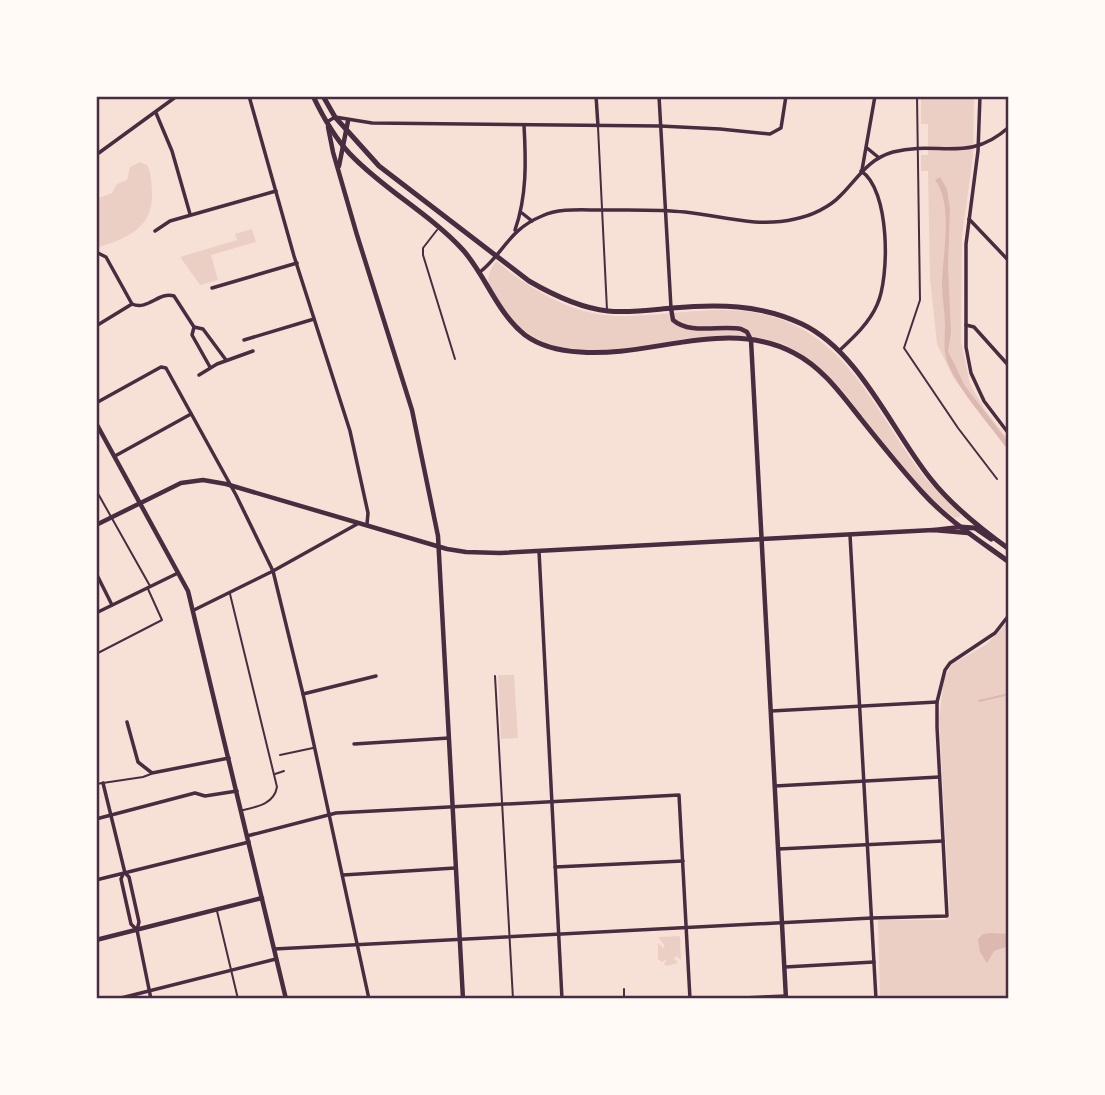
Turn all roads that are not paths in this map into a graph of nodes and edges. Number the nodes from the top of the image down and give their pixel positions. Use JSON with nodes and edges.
{"nodes":[{"id":1,"x":177,"y":96,"type":"edge"},
{"id":2,"x":249,"y":96,"type":"edge"},
{"id":3,"x":313,"y":96,"type":"edge"},
{"id":4,"x":323,"y":96,"type":"edge"},
{"id":5,"x":596,"y":96,"type":"edge"},
{"id":6,"x":659,"y":96,"type":"edge"},
{"id":7,"x":786,"y":96,"type":"edge"},
{"id":8,"x":875,"y":96,"type":"edge"},
{"id":9,"x":917,"y":96,"type":"edge"},
{"id":10,"x":979,"y":96,"type":"edge"},
{"id":11,"x":156,"y":113,"type":"junction"},
{"id":12,"x":335,"y":117,"type":"junction"},
{"id":13,"x":348,"y":121,"type":"junction"},
{"id":14,"x":327,"y":124,"type":"junction"},
{"id":15,"x":524,"y":125,"type":"junction"},
{"id":16,"x":598,"y":126,"type":"junction"},
{"id":17,"x":660,"y":126,"type":"junction"},
{"id":18,"x":1009,"y":127,"type":"edge"},
{"id":19,"x":346,"y":130,"type":"junction"},
{"id":20,"x":342,"y":145,"type":"junction"},
{"id":21,"x":979,"y":147,"type":"junction"},
{"id":22,"x":867,"y":148,"type":"junction"},
{"id":23,"x":919,"y":149,"type":"junction"},
{"id":24,"x":96,"y":155,"type":"edge"},
{"id":25,"x":878,"y":157,"type":"junction"},
{"id":26,"x":338,"y":171,"type":"junction"},
{"id":27,"x":861,"y":171,"type":"junction"},
{"id":28,"x":275,"y":191,"type":"junction"},
{"id":29,"x":603,"y":210,"type":"junction"},
{"id":30,"x":665,"y":211,"type":"junction"},
{"id":31,"x":522,"y":213,"type":"junction"},
{"id":32,"x":190,"y":214,"type":"junction"},
{"id":33,"x":969,"y":219,"type":"junction"},
{"id":34,"x":532,"y":221,"type":"junction"},
{"id":35,"x":439,"y":227,"type":"junction"},
{"id":36,"x":155,"y":231,"type":"dead end"},
{"id":37,"x":515,"y":232,"type":"junction"},
{"id":38,"x":96,"y":252,"type":"edge"},
{"id":39,"x":495,"y":255,"type":"junction"},
{"id":40,"x":1009,"y":261,"type":"edge"},
{"id":41,"x":297,"y":263,"type":"junction"},
{"id":42,"x":480,"y":272,"type":"junction"},
{"id":43,"x":212,"y":288,"type":"dead end"},
{"id":44,"x":132,"y":304,"type":"junction"},
{"id":45,"x":671,"y":308,"type":"junction"},
{"id":46,"x":607,"y":311,"type":"junction"},
{"id":47,"x":314,"y":319,"type":"junction"},
{"id":48,"x":966,"y":325,"type":"junction"},
{"id":49,"x":96,"y":326,"type":"edge"},
{"id":50,"x":194,"y":327,"type":"junction"},
{"id":51,"x":244,"y":340,"type":"dead end"},
{"id":52,"x":751,"y":340,"type":"junction"},
{"id":53,"x":840,"y":350,"type":"junction"},
{"id":54,"x":253,"y":351,"type":"dead end"},
{"id":55,"x":456,"y":359,"type":"dead end"},
{"id":56,"x":226,"y":360,"type":"junction"},
{"id":57,"x":211,"y":366,"type":"junction"},
{"id":58,"x":1009,"y":366,"type":"edge"},
{"id":59,"x":199,"y":374,"type":"dead end"},
{"id":60,"x":96,"y":403,"type":"edge"},
{"id":61,"x":191,"y":414,"type":"junction"},
{"id":62,"x":97,"y":424,"type":"edge"},
{"id":63,"x":1009,"y":435,"type":"edge"},
{"id":64,"x":104,"y":436,"type":"junction"},
{"id":65,"x":96,"y":440,"type":"edge"},
{"id":66,"x":115,"y":456,"type":"junction"},
{"id":67,"x":997,"y":479,"type":"dead end"},
{"id":68,"x":230,"y":485,"type":"junction"},
{"id":69,"x":96,"y":490,"type":"edge"},
{"id":70,"x":141,"y":502,"type":"junction"},
{"id":71,"x":111,"y":517,"type":"junction"},
{"id":72,"x":364,"y":523,"type":"junction"},
{"id":73,"x":96,"y":525,"type":"edge"},
{"id":74,"x":960,"y":527,"type":"junction"},
{"id":75,"x":933,"y":530,"type":"junction"},
{"id":76,"x":969,"y":533,"type":"junction"},
{"id":77,"x":850,"y":535,"type":"junction"},
{"id":78,"x":762,"y":539,"type":"junction"},
{"id":79,"x":438,"y":546,"type":"junction"},
{"id":80,"x":1006,"y":547,"type":"edge"},
{"id":81,"x":539,"y":551,"type":"junction"},
{"id":82,"x":1009,"y":562,"type":"edge"},
{"id":83,"x":273,"y":571,"type":"junction"},
{"id":84,"x":180,"y":572,"type":"junction"},
{"id":85,"x":96,"y":573,"type":"edge"},
{"id":86,"x":149,"y":587,"type":"junction"},
{"id":87,"x":230,"y":593,"type":"junction"},
{"id":88,"x":112,"y":605,"type":"junction"},
{"id":89,"x":194,"y":610,"type":"junction"},
{"id":90,"x":96,"y":613,"type":"edge"},
{"id":91,"x":1009,"y":615,"type":"edge"},
{"id":92,"x":96,"y":654,"type":"edge"},
{"id":93,"x":376,"y":676,"type":"dead end"},
{"id":94,"x":495,"y":676,"type":"dead end"},
{"id":95,"x":303,"y":694,"type":"junction"},
{"id":96,"x":937,"y":702,"type":"junction"},
{"id":97,"x":859,"y":706,"type":"junction"},
{"id":98,"x":771,"y":711,"type":"junction"},
{"id":99,"x":127,"y":722,"type":"dead end"},
{"id":100,"x":449,"y":738,"type":"junction"},
{"id":101,"x":354,"y":744,"type":"dead end"},
{"id":102,"x":96,"y":745,"type":"edge"},
{"id":103,"x":315,"y":747,"type":"junction"},
{"id":104,"x":96,"y":752,"type":"edge"},
{"id":105,"x":280,"y":755,"type":"dead end"},
{"id":106,"x":229,"y":758,"type":"junction"},
{"id":107,"x":284,"y":771,"type":"dead end"},
{"id":108,"x":152,"y":773,"type":"junction"},
{"id":109,"x":274,"y":774,"type":"junction"},
{"id":110,"x":939,"y":777,"type":"junction"},
{"id":111,"x":863,"y":781,"type":"junction"},
{"id":112,"x":103,"y":783,"type":"junction"},
{"id":113,"x":96,"y":784,"type":"edge"},
{"id":114,"x":775,"y":786,"type":"junction"},
{"id":115,"x":237,"y":791,"type":"junction"},
{"id":116,"x":551,"y":801,"type":"junction"},
{"id":117,"x":503,"y":804,"type":"junction"},
{"id":118,"x":453,"y":807,"type":"junction"},
{"id":119,"x":241,"y":810,"type":"junction"},
{"id":120,"x":112,"y":815,"type":"junction"},
{"id":121,"x":330,"y":815,"type":"junction"},
{"id":122,"x":96,"y":819,"type":"edge"},
{"id":123,"x":248,"y":839,"type":"junction"},
{"id":124,"x":943,"y":841,"type":"junction"},
{"id":125,"x":867,"y":844,"type":"junction"},
{"id":126,"x":778,"y":849,"type":"junction"},
{"id":127,"x":683,"y":861,"type":"junction"},
{"id":128,"x":555,"y":867,"type":"junction"},
{"id":129,"x":456,"y":868,"type":"junction"},
{"id":130,"x":125,"y":873,"type":"junction"},
{"id":131,"x":343,"y":875,"type":"junction"},
{"id":132,"x":96,"y":880,"type":"edge"},
{"id":133,"x":262,"y":898,"type":"junction"},
{"id":134,"x":217,"y":910,"type":"junction"},
{"id":135,"x":872,"y":918,"type":"junction"},
{"id":136,"x":783,"y":923,"type":"junction"},
{"id":137,"x":687,"y":928,"type":"junction"},
{"id":138,"x":136,"y":930,"type":"junction"},
{"id":139,"x":558,"y":935,"type":"junction"},
{"id":140,"x":510,"y":937,"type":"junction"},
{"id":141,"x":96,"y":940,"type":"edge"},
{"id":142,"x":460,"y":940,"type":"junction"},
{"id":143,"x":358,"y":945,"type":"junction"},
{"id":144,"x":274,"y":949,"type":"junction"},
{"id":145,"x":276,"y":959,"type":"junction"},
{"id":146,"x":874,"y":962,"type":"junction"},
{"id":147,"x":785,"y":967,"type":"junction"},
{"id":148,"x":231,"y":970,"type":"junction"},
{"id":149,"x":624,"y":989,"type":"dead end"},
{"id":150,"x":149,"y":991,"type":"junction"},
{"id":151,"x":786,"y":997,"type":"edge"},
{"id":152,"x":117,"y":999,"type":"edge"},
{"id":153,"x":151,"y":999,"type":"edge"},
{"id":154,"x":238,"y":999,"type":"edge"},
{"id":155,"x":286,"y":999,"type":"edge"},
{"id":156,"x":369,"y":999,"type":"edge"},
{"id":157,"x":463,"y":999,"type":"edge"},
{"id":158,"x":513,"y":999,"type":"edge"},
{"id":159,"x":562,"y":999,"type":"edge"},
{"id":160,"x":624,"y":999,"type":"edge"},
{"id":161,"x":690,"y":999,"type":"edge"},
{"id":162,"x":722,"y":999,"type":"edge"},
{"id":163,"x":876,"y":999,"type":"edge"}],
"edges":[{"from":1,"to":11,"type":"street"},
{"from":2,"to":28,"type":"street"},
{"from":3,"to":14,"type":"main road"},
{"from":4,"to":12,"type":"main road"},
{"from":5,"to":16,"type":"street"},
{"from":6,"to":17,"type":"street"},
{"from":7,"to":17,"type":"street"},
{"from":8,"to":22,"type":"street"},
{"from":9,"to":23,"type":"lane"},
{"from":10,"to":21,"type":"street"},
{"from":11,"to":24,"type":"street"},
{"from":11,"to":32,"type":"street"},
{"from":12,"to":13,"type":"street"},
{"from":12,"to":14,"type":"street"},
{"from":12,"to":19,"type":"main road"},
{"from":13,"to":15,"type":"street"},
{"from":13,"to":19,"type":"street"},
{"from":14,"to":20,"type":"main road"},
{"from":14,"to":26,"type":"street"},
{"from":15,"to":16,"type":"street"},
{"from":15,"to":31,"type":"street"},
{"from":16,"to":17,"type":"street"},
{"from":16,"to":29,"type":"lane"},
{"from":17,"to":30,"type":"street"},
{"from":18,"to":21,"type":"street"},
{"from":19,"to":20,"type":"street"},
{"from":19,"to":39,"type":"main road"},
{"from":20,"to":26,"type":"street"},
{"from":20,"to":35,"type":"main road"},
{"from":21,"to":23,"type":"street"},
{"from":21,"to":33,"type":"street"},
{"from":22,"to":25,"type":"street"},
{"from":22,"to":27,"type":"street"},
{"from":23,"to":25,"type":"street"},
{"from":23,"to":67,"type":"lane"},
{"from":25,"to":27,"type":"street"},
{"from":26,"to":79,"type":"street"},
{"from":27,"to":30,"type":"street"},
{"from":27,"to":53,"type":"street"},
{"from":28,"to":32,"type":"street"},
{"from":28,"to":41,"type":"street"},
{"from":29,"to":30,"type":"street"},
{"from":29,"to":34,"type":"street"},
{"from":29,"to":46,"type":"lane"},
{"from":30,"to":45,"type":"street"},
{"from":31,"to":34,"type":"street"},
{"from":31,"to":37,"type":"street"},
{"from":32,"to":36,"type":"street"},
{"from":33,"to":40,"type":"street"},
{"from":33,"to":48,"type":"street"},
{"from":34,"to":37,"type":"street"},
{"from":35,"to":42,"type":"main road"},
{"from":35,"to":55,"type":"lane"},
{"from":37,"to":39,"type":"street"},
{"from":38,"to":44,"type":"street"},
{"from":39,"to":42,"type":"street"},
{"from":39,"to":46,"type":"main road"},
{"from":41,"to":43,"type":"street"},
{"from":41,"to":47,"type":"street"},
{"from":42,"to":52,"type":"main road"},
{"from":44,"to":49,"type":"street"},
{"from":44,"to":50,"type":"street"},
{"from":45,"to":46,"type":"main road"},
{"from":45,"to":52,"type":"street"},
{"from":45,"to":53,"type":"main road"},
{"from":47,"to":51,"type":"street"},
{"from":47,"to":72,"type":"street"},
{"from":48,"to":58,"type":"street"},
{"from":48,"to":63,"type":"street"},
{"from":50,"to":56,"type":"street"},
{"from":50,"to":57,"type":"street"},
{"from":52,"to":74,"type":"main road"},
{"from":52,"to":78,"type":"street"},
{"from":53,"to":80,"type":"main road"},
{"from":54,"to":56,"type":"street"},
{"from":56,"to":57,"type":"street"},
{"from":57,"to":59,"type":"street"},
{"from":60,"to":61,"type":"street"},
{"from":61,"to":66,"type":"street"},
{"from":61,"to":68,"type":"street"},
{"from":62,"to":64,"type":"street"},
{"from":64,"to":65,"type":"street"},
{"from":64,"to":66,"type":"street"},
{"from":66,"to":70,"type":"street"},
{"from":68,"to":70,"type":"street"},
{"from":68,"to":72,"type":"street"},
{"from":68,"to":83,"type":"street"},
{"from":69,"to":71,"type":"lane"},
{"from":70,"to":71,"type":"street"},
{"from":70,"to":84,"type":"street"},
{"from":71,"to":73,"type":"street"},
{"from":71,"to":86,"type":"lane"},
{"from":72,"to":79,"type":"street"},
{"from":72,"to":83,"type":"street"},
{"from":74,"to":75,"type":"street"},
{"from":74,"to":76,"type":"main road"},
{"from":74,"to":80,"type":"main road"},
{"from":75,"to":76,"type":"street"},
{"from":75,"to":77,"type":"street"},
{"from":76,"to":82,"type":"main road"},
{"from":77,"to":78,"type":"street"},
{"from":77,"to":97,"type":"street"},
{"from":78,"to":81,"type":"street"},
{"from":78,"to":98,"type":"street"},
{"from":79,"to":81,"type":"street"},
{"from":79,"to":100,"type":"street"},
{"from":81,"to":116,"type":"street"},
{"from":83,"to":87,"type":"street"},
{"from":83,"to":95,"type":"street"},
{"from":84,"to":86,"type":"street"},
{"from":84,"to":89,"type":"street"},
{"from":85,"to":88,"type":"street"},
{"from":86,"to":88,"type":"street"},
{"from":86,"to":92,"type":"lane"},
{"from":87,"to":89,"type":"street"},
{"from":87,"to":109,"type":"lane"},
{"from":88,"to":90,"type":"street"},
{"from":89,"to":106,"type":"street"},
{"from":91,"to":96,"type":"street"},
{"from":93,"to":95,"type":"street"},
{"from":94,"to":117,"type":"lane"},
{"from":95,"to":103,"type":"street"},
{"from":96,"to":97,"type":"street"},
{"from":96,"to":110,"type":"street"},
{"from":97,"to":98,"type":"street"},
{"from":97,"to":111,"type":"street"},
{"from":98,"to":114,"type":"street"},
{"from":99,"to":108,"type":"street"},
{"from":100,"to":101,"type":"street"},
{"from":100,"to":118,"type":"street"},
{"from":102,"to":104,"type":"street"},
{"from":103,"to":105,"type":"lane"},
{"from":103,"to":121,"type":"street"},
{"from":106,"to":108,"type":"street"},
{"from":106,"to":115,"type":"street"},
{"from":107,"to":109,"type":"lane"},
{"from":108,"to":112,"type":"lane"},
{"from":109,"to":119,"type":"lane"},
{"from":110,"to":111,"type":"street"},
{"from":110,"to":124,"type":"street"},
{"from":111,"to":114,"type":"street"},
{"from":111,"to":125,"type":"street"},
{"from":112,"to":113,"type":"lane"},
{"from":112,"to":120,"type":"street"},
{"from":114,"to":126,"type":"street"},
{"from":115,"to":119,"type":"street"},
{"from":115,"to":120,"type":"street"},
{"from":116,"to":117,"type":"street"},
{"from":116,"to":127,"type":"street"},
{"from":116,"to":128,"type":"street"},
{"from":117,"to":118,"type":"street"},
{"from":117,"to":140,"type":"lane"},
{"from":118,"to":121,"type":"street"},
{"from":118,"to":129,"type":"street"},
{"from":119,"to":123,"type":"street"},
{"from":120,"to":122,"type":"street"},
{"from":120,"to":130,"type":"street"},
{"from":121,"to":123,"type":"street"},
{"from":121,"to":131,"type":"street"},
{"from":123,"to":130,"type":"street"},
{"from":123,"to":133,"type":"street"},
{"from":124,"to":125,"type":"street"},
{"from":124,"to":135,"type":"street"},
{"from":125,"to":126,"type":"street"},
{"from":125,"to":135,"type":"street"},
{"from":126,"to":136,"type":"street"},
{"from":127,"to":128,"type":"street"},
{"from":127,"to":137,"type":"street"},
{"from":128,"to":139,"type":"street"},
{"from":129,"to":131,"type":"street"},
{"from":129,"to":142,"type":"street"},
{"from":130,"to":132,"type":"street"},
{"from":130,"to":138,"type":"street"},
{"from":130,"to":138,"type":"street"},
{"from":131,"to":143,"type":"street"},
{"from":133,"to":134,"type":"street"},
{"from":133,"to":144,"type":"street"},
{"from":134,"to":138,"type":"street"},
{"from":134,"to":148,"type":"lane"},
{"from":135,"to":136,"type":"street"},
{"from":135,"to":146,"type":"street"},
{"from":136,"to":137,"type":"street"},
{"from":136,"to":147,"type":"street"},
{"from":137,"to":139,"type":"street"},
{"from":137,"to":161,"type":"street"},
{"from":138,"to":141,"type":"street"},
{"from":138,"to":150,"type":"street"},
{"from":139,"to":140,"type":"street"},
{"from":139,"to":159,"type":"street"},
{"from":140,"to":142,"type":"street"},
{"from":140,"to":158,"type":"lane"},
{"from":142,"to":143,"type":"street"},
{"from":142,"to":157,"type":"street"},
{"from":143,"to":144,"type":"street"},
{"from":143,"to":156,"type":"street"},
{"from":144,"to":145,"type":"street"},
{"from":145,"to":148,"type":"street"},
{"from":145,"to":155,"type":"street"},
{"from":146,"to":147,"type":"street"},
{"from":146,"to":163,"type":"street"},
{"from":147,"to":151,"type":"street"},
{"from":148,"to":150,"type":"street"},
{"from":148,"to":154,"type":"lane"},
{"from":149,"to":160,"type":"lane"},
{"from":150,"to":152,"type":"street"},
{"from":150,"to":153,"type":"street"},
{"from":151,"to":162,"type":"street"}]}
